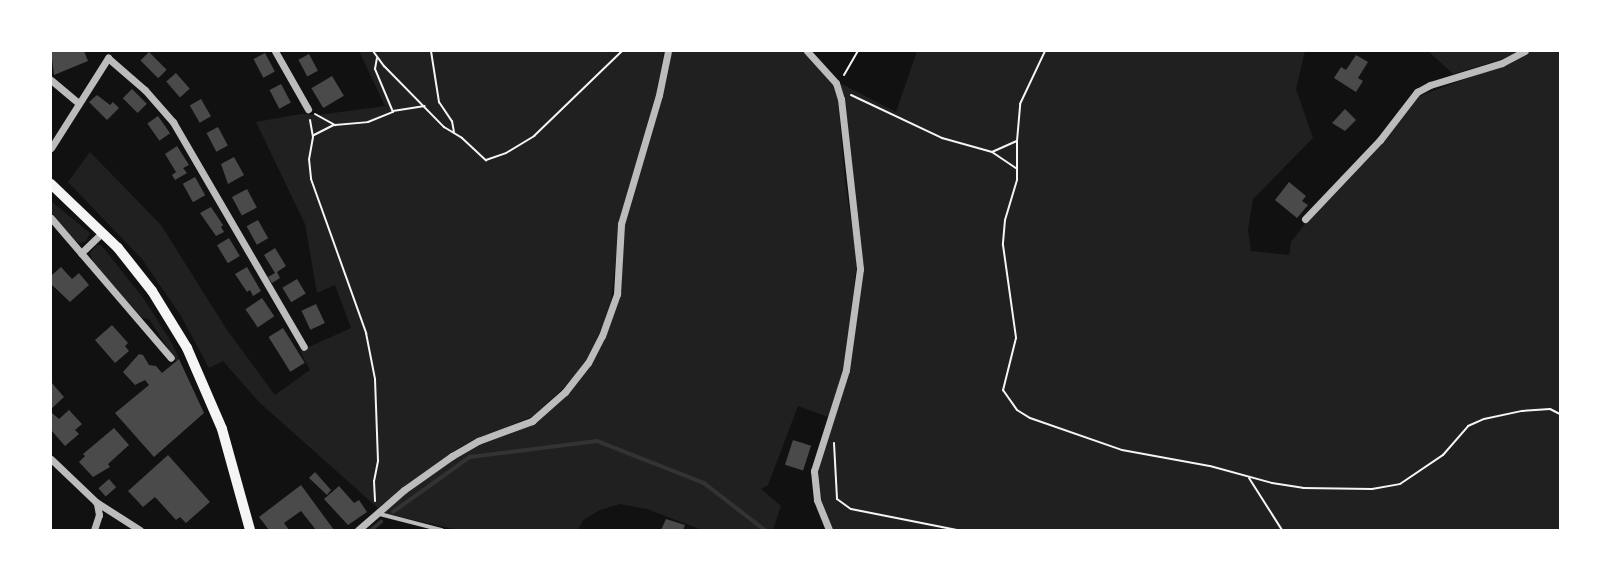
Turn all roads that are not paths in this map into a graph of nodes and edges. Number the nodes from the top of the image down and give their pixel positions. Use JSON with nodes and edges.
{"nodes":[{"id":1,"x":102,"y":51,"type":"edge"},
{"id":2,"x":275,"y":51,"type":"edge"},
{"id":3,"x":668,"y":51,"type":"edge"},
{"id":4,"x":807,"y":51,"type":"edge"},
{"id":5,"x":1525,"y":51,"type":"edge"},
{"id":6,"x":108,"y":58,"type":"junction"},
{"id":7,"x":51,"y":80,"type":"edge"},
{"id":8,"x":78,"y":103,"type":"junction"},
{"id":9,"x":308,"y":110,"type":"road end"},
{"id":10,"x":51,"y":148,"type":"edge"},
{"id":11,"x":51,"y":184,"type":"edge"},
{"id":12,"x":51,"y":218,"type":"edge"},
{"id":13,"x":1305,"y":219,"type":"dead end"},
{"id":14,"x":103,"y":232,"type":"junction"},
{"id":15,"x":81,"y":253,"type":"junction"},
{"id":16,"x":304,"y":347,"type":"dead end"},
{"id":17,"x":171,"y":358,"type":"dead end"},
{"id":18,"x":51,"y":458,"type":"edge"},
{"id":19,"x":96,"y":502,"type":"junction"},
{"id":20,"x":378,"y":512,"type":"junction"},
{"id":21,"x":94,"y":530,"type":"edge"},
{"id":22,"x":140,"y":530,"type":"edge"},
{"id":23,"x":250,"y":530,"type":"edge"},
{"id":24,"x":358,"y":530,"type":"edge"},
{"id":25,"x":442,"y":530,"type":"edge"},
{"id":26,"x":829,"y":530,"type":"edge"}],
"edges":[{"from":1,"to":6,"type":"street"},
{"from":2,"to":9,"type":"street"},
{"from":3,"to":20,"type":"street"},
{"from":4,"to":26,"type":"street"},
{"from":5,"to":13,"type":"street"},
{"from":6,"to":8,"type":"street"},
{"from":6,"to":16,"type":"street"},
{"from":7,"to":8,"type":"street"},
{"from":8,"to":10,"type":"street"},
{"from":11,"to":14,"type":"main road"},
{"from":12,"to":15,"type":"street"},
{"from":14,"to":15,"type":"street"},
{"from":14,"to":23,"type":"main road"},
{"from":15,"to":17,"type":"street"},
{"from":18,"to":19,"type":"street"},
{"from":19,"to":21,"type":"street"},
{"from":19,"to":22,"type":"street"},
{"from":20,"to":24,"type":"street"},
{"from":20,"to":25,"type":"lane"}]}
